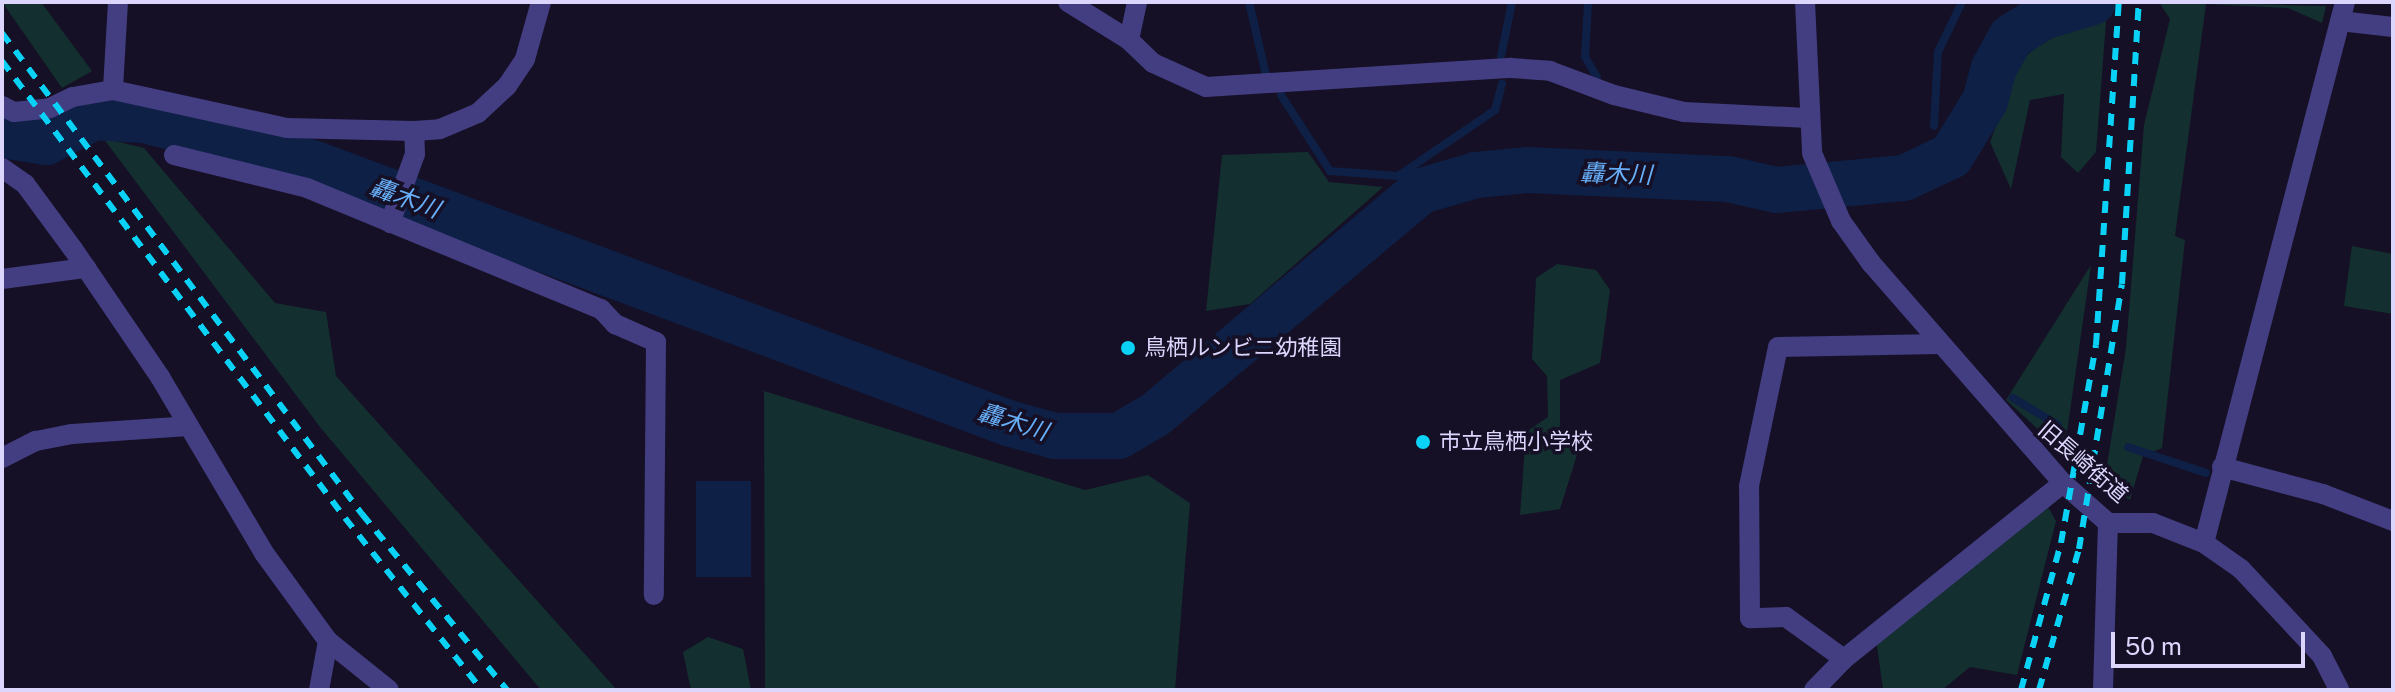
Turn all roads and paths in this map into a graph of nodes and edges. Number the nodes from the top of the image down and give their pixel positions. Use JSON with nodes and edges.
{"nodes":[{"id":1,"x":118,"y":2,"type":"edge"},
{"id":2,"x":541,"y":2,"type":"edge"},
{"id":3,"x":1068,"y":2,"type":"edge"},
{"id":4,"x":1137,"y":2,"type":"edge"},
{"id":5,"x":1805,"y":2,"type":"edge"},
{"id":6,"x":2342,"y":11,"type":"edge"},
{"id":7,"x":2393,"y":27,"type":"edge"},
{"id":8,"x":1129,"y":40,"type":"junction"},
{"id":9,"x":113,"y":90,"type":"junction"},
{"id":10,"x":2,"y":106,"type":"edge"},
{"id":11,"x":1808,"y":118,"type":"junction"},
{"id":12,"x":414,"y":131,"type":"junction"},
{"id":13,"x":174,"y":155,"type":"dead end"},
{"id":14,"x":2,"y":168,"type":"edge"},
{"id":15,"x":390,"y":223,"type":"junction"},
{"id":16,"x":86,"y":268,"type":"junction"},
{"id":17,"x":2,"y":279,"type":"edge"},
{"id":18,"x":1939,"y":344,"type":"junction"},
{"id":19,"x":188,"y":426,"type":"junction"},
{"id":20,"x":2,"y":458,"type":"edge"},
{"id":21,"x":2222,"y":467,"type":"junction"},
{"id":22,"x":2063,"y":483,"type":"junction"},
{"id":23,"x":2393,"y":521,"type":"edge"},
{"id":24,"x":2108,"y":523,"type":"junction"},
{"id":25,"x":2204,"y":543,"type":"junction"},
{"id":26,"x":654,"y":595,"type":"dead end"},
{"id":27,"x":328,"y":641,"type":"junction"},
{"id":28,"x":1844,"y":659,"type":"junction"},
{"id":29,"x":319,"y":690,"type":"edge"},
{"id":30,"x":389,"y":690,"type":"edge"},
{"id":31,"x":1814,"y":690,"type":"edge"},
{"id":32,"x":2103,"y":690,"type":"edge"},
{"id":33,"x":2339,"y":690,"type":"edge"}],
"edges":[{"from":1,"to":9,"type":"street"},
{"from":2,"to":12,"type":"street"},
{"from":3,"to":8,"type":"street"},
{"from":4,"to":8,"type":"street"},
{"from":5,"to":11,"type":"street"},
{"from":6,"to":7,"type":"street"},
{"from":6,"to":21,"type":"street"},
{"from":8,"to":11,"type":"street"},
{"from":9,"to":10,"type":"street"},
{"from":9,"to":12,"type":"street"},
{"from":11,"to":18,"type":"street","name":"旧長崎街道"},
{"from":12,"to":15,"type":"street"},
{"from":13,"to":15,"type":"street"},
{"from":14,"to":16,"type":"street"},
{"from":15,"to":26,"type":"street"},
{"from":16,"to":17,"type":"street"},
{"from":16,"to":19,"type":"street"},
{"from":18,"to":22,"type":"street","name":"旧長崎街道"},
{"from":18,"to":28,"type":"street"},
{"from":19,"to":20,"type":"street"},
{"from":19,"to":27,"type":"street"},
{"from":21,"to":23,"type":"street"},
{"from":21,"to":25,"type":"street"},
{"from":22,"to":24,"type":"street","name":"旧長崎街道"},
{"from":22,"to":28,"type":"street"},
{"from":24,"to":25,"type":"street","name":"旧長崎街道"},
{"from":24,"to":32,"type":"street"},
{"from":25,"to":33,"type":"street","name":"旧長崎街道"},
{"from":27,"to":29,"type":"street"},
{"from":27,"to":30,"type":"street"},
{"from":28,"to":31,"type":"street"}]}
